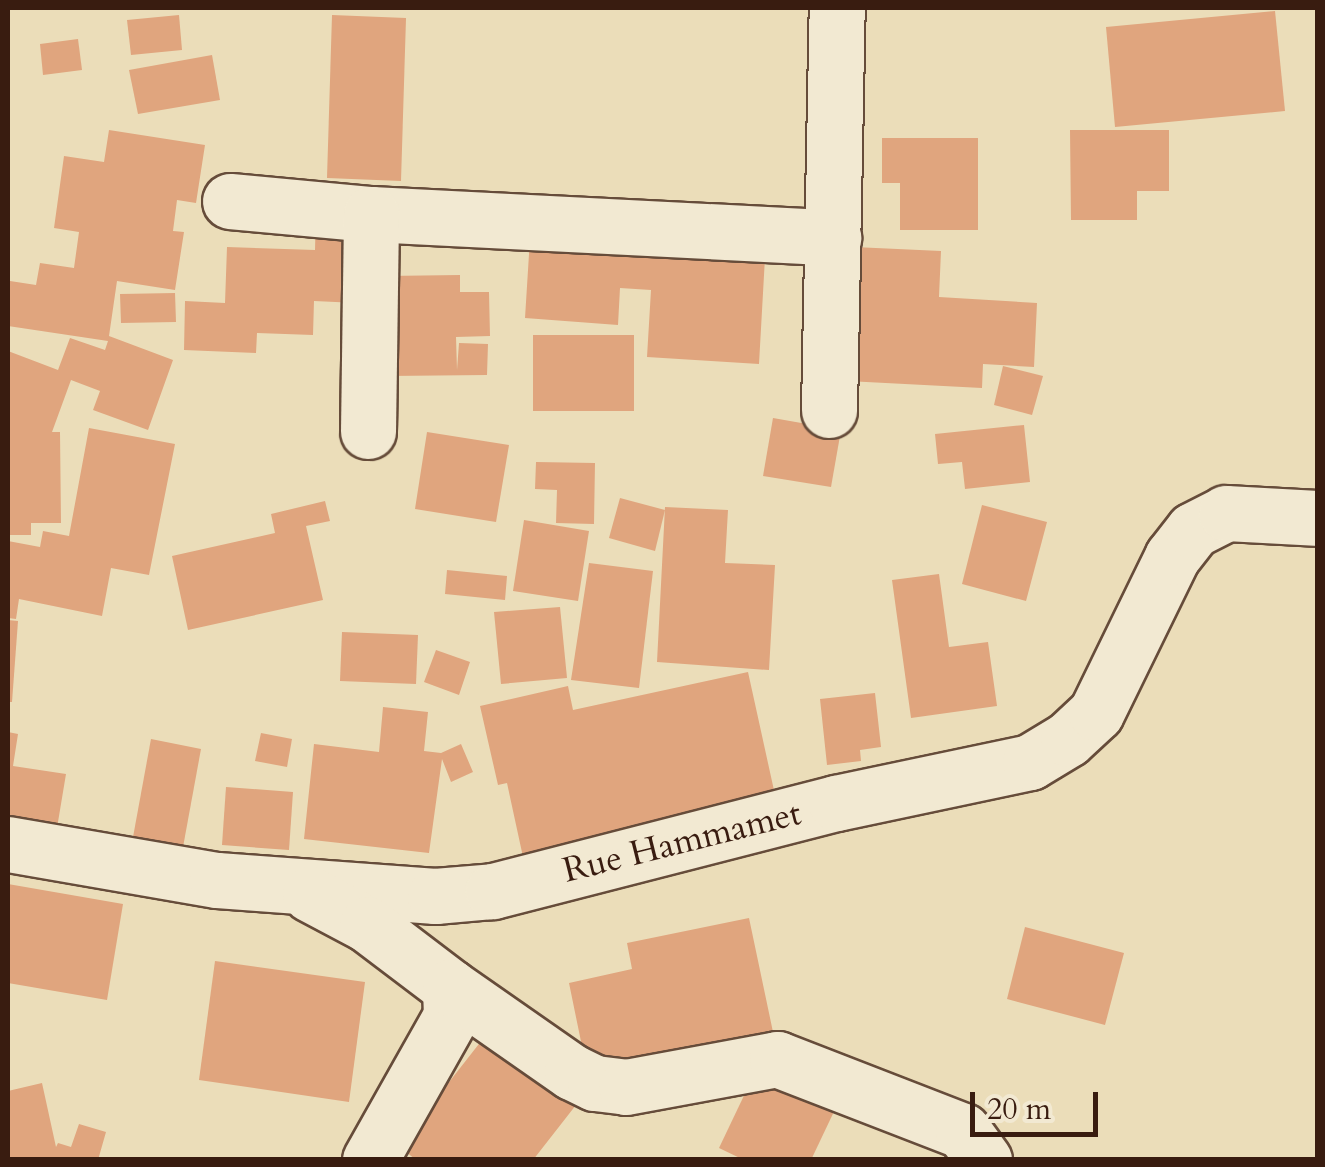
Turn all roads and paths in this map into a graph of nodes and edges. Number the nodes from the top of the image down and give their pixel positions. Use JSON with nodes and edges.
{"nodes":[{"id":1,"x":837,"y":8,"type":"edge"},
{"id":2,"x":230,"y":202,"type":"dead end"},
{"id":3,"x":371,"y":214,"type":"junction"},
{"id":4,"x":833,"y":237,"type":"junction"},
{"id":5,"x":829,"y":410,"type":"dead end"},
{"id":6,"x":368,"y":431,"type":"dead end"},
{"id":7,"x":1318,"y":518,"type":"edge"},
{"id":8,"x":8,"y":844,"type":"edge"},
{"id":9,"x":296,"y":886,"type":"junction"},
{"id":10,"x":450,"y":987,"type":"junction"},
{"id":11,"x":370,"y":1160,"type":"edge"},
{"id":12,"x":984,"y":1160,"type":"edge"}],
"edges":[{"from":1,"to":4,"type":"street"},
{"from":2,"to":3,"type":"street"},
{"from":3,"to":4,"type":"street"},
{"from":3,"to":6,"type":"street"},
{"from":4,"to":5,"type":"street"},
{"from":7,"to":9,"type":"street","name":"Rue Hammamet"},
{"from":8,"to":9,"type":"street","name":"Rue Hammamet"},
{"from":9,"to":10,"type":"street"},
{"from":10,"to":11,"type":"street"},
{"from":10,"to":12,"type":"street"}]}
